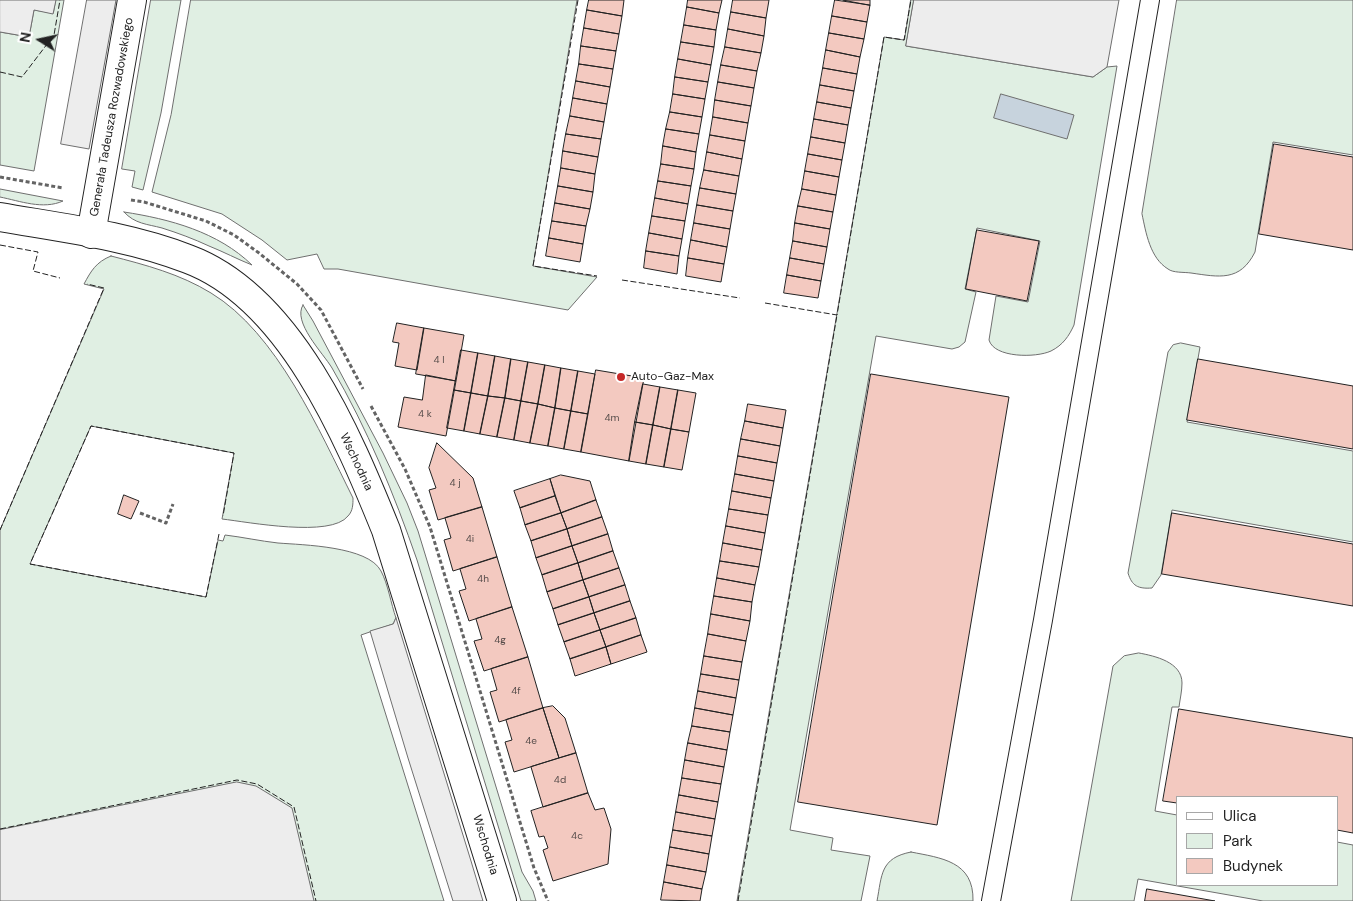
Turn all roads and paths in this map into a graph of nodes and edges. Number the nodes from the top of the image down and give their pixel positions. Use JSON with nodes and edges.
{"nodes":[{"id":1,"x":132,"y":0,"type":"edge"},
{"id":2,"x":1150,"y":0,"type":"edge"},
{"id":3,"x":0,"y":177,"type":"edge"},
{"id":4,"x":69,"y":189,"type":"dead end"},
{"id":5,"x":0,"y":217,"type":"edge"},
{"id":6,"x":91,"y":234,"type":"junction"},
{"id":7,"x":280,"y":270,"type":"dead end"},
{"id":8,"x":312,"y":298,"type":"dead end"},
{"id":9,"x":173,"y":504,"type":"dead end"},
{"id":10,"x":140,"y":513,"type":"dead end"},
{"id":11,"x":502,"y":901,"type":"edge"},
{"id":12,"x":991,"y":901,"type":"edge"}],
"edges":[{"from":1,"to":6,"type":"street","name":"Generała Tadeusza Rozwadowskiego"},
{"from":2,"to":12,"type":"lane"},
{"from":3,"to":4,"type":"path"},
{"from":5,"to":6,"type":"street","name":"Wschodnia"},
{"from":6,"to":11,"type":"street","name":"Wschodnia"},
{"from":7,"to":8,"type":"path"},
{"from":9,"to":10,"type":"path"}]}
